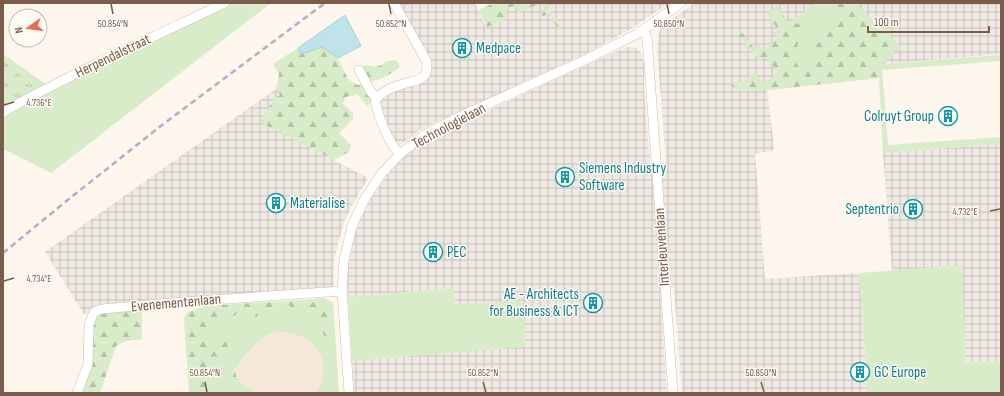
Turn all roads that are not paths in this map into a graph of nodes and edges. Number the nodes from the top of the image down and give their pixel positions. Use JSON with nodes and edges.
{"nodes":[{"id":1,"x":226,"y":3,"type":"edge"},
{"id":2,"x":394,"y":3,"type":"edge"},
{"id":3,"x":681,"y":3,"type":"edge"},
{"id":4,"x":643,"y":30,"type":"junction"},
{"id":5,"x":359,"y":70,"type":"dead end"},
{"id":6,"x":377,"y":98,"type":"junction"},
{"id":7,"x":3,"y":112,"type":"edge"},
{"id":8,"x":400,"y":154,"type":"junction"},
{"id":9,"x":342,"y":291,"type":"junction"},
{"id":10,"x":77,"y":393,"type":"edge"},
{"id":11,"x":349,"y":393,"type":"edge"},
{"id":12,"x":673,"y":393,"type":"edge"}],
"edges":[{"from":1,"to":7,"type":"street","name":"Herpendalstraat"},
{"from":2,"to":6,"type":"street"},
{"from":3,"to":4,"type":"street"},
{"from":4,"to":8,"type":"street","name":"Technologielaan"},
{"from":4,"to":12,"type":"street","name":"Interleuvenlaan"},
{"from":5,"to":6,"type":"street"},
{"from":6,"to":8,"type":"street"},
{"from":8,"to":9,"type":"street","name":"Technologielaan"},
{"from":9,"to":10,"type":"street","name":"Evenementenlaan"},
{"from":9,"to":11,"type":"street","name":"Technologielaan"}]}
